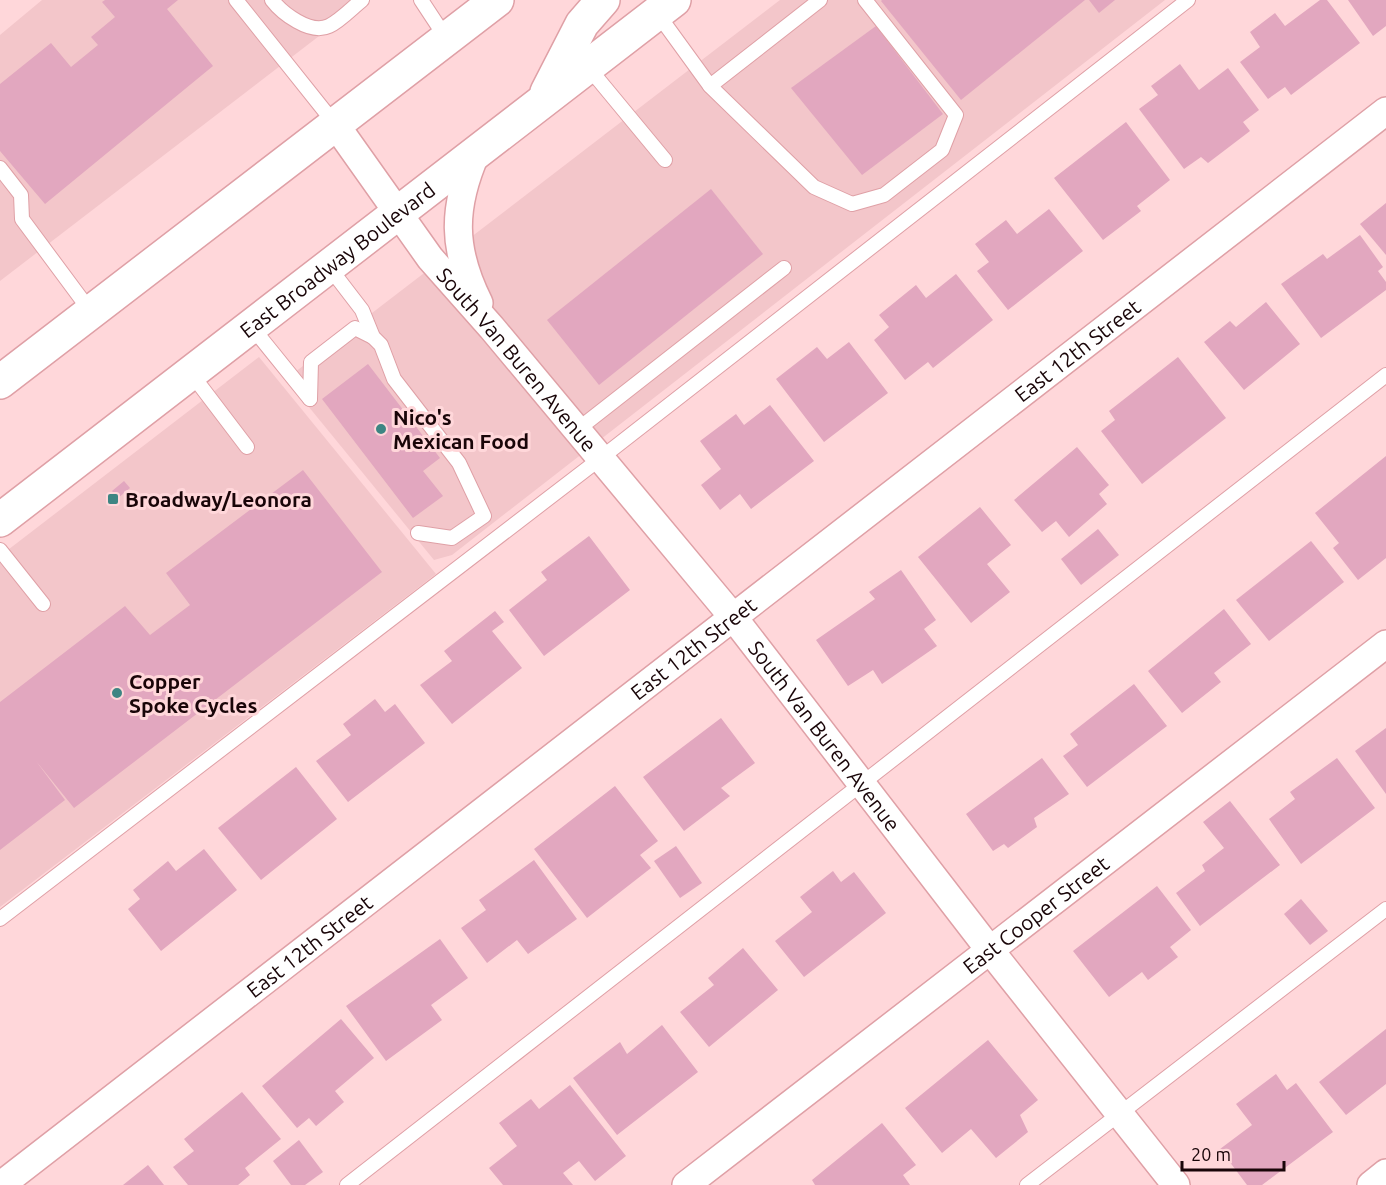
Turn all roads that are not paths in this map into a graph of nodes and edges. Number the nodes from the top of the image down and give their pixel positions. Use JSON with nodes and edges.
{"nodes":[{"id":1,"x":236,"y":0,"type":"edge"},
{"id":2,"x":272,"y":0,"type":"edge"},
{"id":3,"x":362,"y":0,"type":"edge"},
{"id":4,"x":421,"y":0,"type":"edge"},
{"id":5,"x":497,"y":0,"type":"edge"},
{"id":6,"x":603,"y":0,"type":"edge"},
{"id":7,"x":820,"y":0,"type":"edge"},
{"id":8,"x":865,"y":0,"type":"edge"},
{"id":9,"x":1188,"y":0,"type":"edge"},
{"id":10,"x":665,"y":7,"type":"edge"},
{"id":11,"x":446,"y":38,"type":"junction"},
{"id":12,"x":588,"y":66,"type":"junction"},
{"id":13,"x":710,"y":86,"type":"junction"},
{"id":14,"x":542,"y":102,"type":"junction"},
{"id":15,"x":1386,"y":111,"type":"edge"},
{"id":16,"x":335,"y":124,"type":"junction"},
{"id":17,"x":476,"y":153,"type":"junction"},
{"id":18,"x":665,"y":160,"type":"dead end"},
{"id":19,"x":0,"y":168,"type":"edge"},
{"id":20,"x":399,"y":213,"type":"junction"},
{"id":21,"x":329,"y":267,"type":"junction"},
{"id":22,"x":784,"y":268,"type":"dead end"},
{"id":23,"x":91,"y":312,"type":"junction"},
{"id":24,"x":251,"y":326,"type":"junction"},
{"id":25,"x":492,"y":328,"type":"junction"},
{"id":26,"x":373,"y":337,"type":"junction"},
{"id":27,"x":190,"y":372,"type":"junction"},
{"id":28,"x":1386,"y":375,"type":"edge"},
{"id":29,"x":0,"y":382,"type":"edge"},
{"id":30,"x":577,"y":430,"type":"junction"},
{"id":31,"x":247,"y":447,"type":"dead end"},
{"id":32,"x":601,"y":458,"type":"junction"},
{"id":33,"x":0,"y":519,"type":"edge"},
{"id":34,"x":418,"y":533,"type":"dead end"},
{"id":35,"x":0,"y":550,"type":"edge"},
{"id":36,"x":43,"y":604,"type":"dead end"},
{"id":37,"x":734,"y":617,"type":"junction"},
{"id":38,"x":1386,"y":644,"type":"edge"},
{"id":39,"x":862,"y":784,"type":"junction"},
{"id":40,"x":1386,"y":909,"type":"edge"},
{"id":41,"x":0,"y":919,"type":"edge"},
{"id":42,"x":989,"y":949,"type":"junction"},
{"id":43,"x":1120,"y":1114,"type":"junction"},
{"id":44,"x":1386,"y":1173,"type":"edge"},
{"id":45,"x":1,"y":1185,"type":"edge"},
{"id":46,"x":347,"y":1185,"type":"edge"},
{"id":47,"x":686,"y":1185,"type":"edge"},
{"id":48,"x":1028,"y":1185,"type":"edge"},
{"id":49,"x":1176,"y":1185,"type":"edge"},
{"id":50,"x":1371,"y":1185,"type":"edge"}],
"edges":[{"from":1,"to":16,"type":"lane"},
{"from":2,"to":3,"type":"lane"},
{"from":4,"to":11,"type":"lane"},
{"from":5,"to":11,"type":"main road"},
{"from":6,"to":14,"type":"main road"},
{"from":7,"to":13,"type":"lane"},
{"from":8,"to":13,"type":"lane"},
{"from":9,"to":32,"type":"lane"},
{"from":10,"to":12,"type":"main road","name":"East Broadway Boulevard"},
{"from":10,"to":13,"type":"lane"},
{"from":11,"to":16,"type":"main road"},
{"from":12,"to":14,"type":"main road","name":"East Broadway Boulevard"},
{"from":12,"to":18,"type":"lane"},
{"from":14,"to":17,"type":"main road","name":"East Broadway Boulevard"},
{"from":15,"to":37,"type":"street","name":"East 12th Street"},
{"from":16,"to":20,"type":"street","name":"South Van Buren Avenue"},
{"from":16,"to":23,"type":"main road"},
{"from":17,"to":20,"type":"main road","name":"East Broadway Boulevard"},
{"from":17,"to":25,"type":"street"},
{"from":19,"to":23,"type":"lane"},
{"from":20,"to":21,"type":"main road","name":"East Broadway Boulevard"},
{"from":20,"to":25,"type":"street","name":"South Van Buren Avenue"},
{"from":21,"to":24,"type":"main road","name":"East Broadway Boulevard"},
{"from":21,"to":26,"type":"lane"},
{"from":22,"to":30,"type":"lane"},
{"from":23,"to":29,"type":"main road"},
{"from":24,"to":26,"type":"lane"},
{"from":24,"to":27,"type":"main road","name":"East Broadway Boulevard"},
{"from":25,"to":30,"type":"street","name":"South Van Buren Avenue"},
{"from":26,"to":34,"type":"lane"},
{"from":27,"to":31,"type":"lane"},
{"from":27,"to":33,"type":"main road","name":"East Broadway Boulevard"},
{"from":28,"to":39,"type":"lane"},
{"from":30,"to":32,"type":"street","name":"South Van Buren Avenue"},
{"from":32,"to":37,"type":"street","name":"South Van Buren Avenue"},
{"from":32,"to":41,"type":"lane"},
{"from":35,"to":36,"type":"lane"},
{"from":37,"to":39,"type":"street","name":"South Van Buren Avenue"},
{"from":37,"to":45,"type":"street","name":"East 12th Street"},
{"from":38,"to":42,"type":"street","name":"East Cooper Street"},
{"from":39,"to":42,"type":"street","name":"South Van Buren Avenue"},
{"from":39,"to":46,"type":"lane"},
{"from":40,"to":43,"type":"lane"},
{"from":42,"to":43,"type":"street","name":"South Van Buren Avenue"},
{"from":42,"to":47,"type":"street","name":"East Cooper Street"},
{"from":43,"to":48,"type":"lane"},
{"from":43,"to":49,"type":"street","name":"South Van Buren Avenue"},
{"from":44,"to":50,"type":"street"}]}
